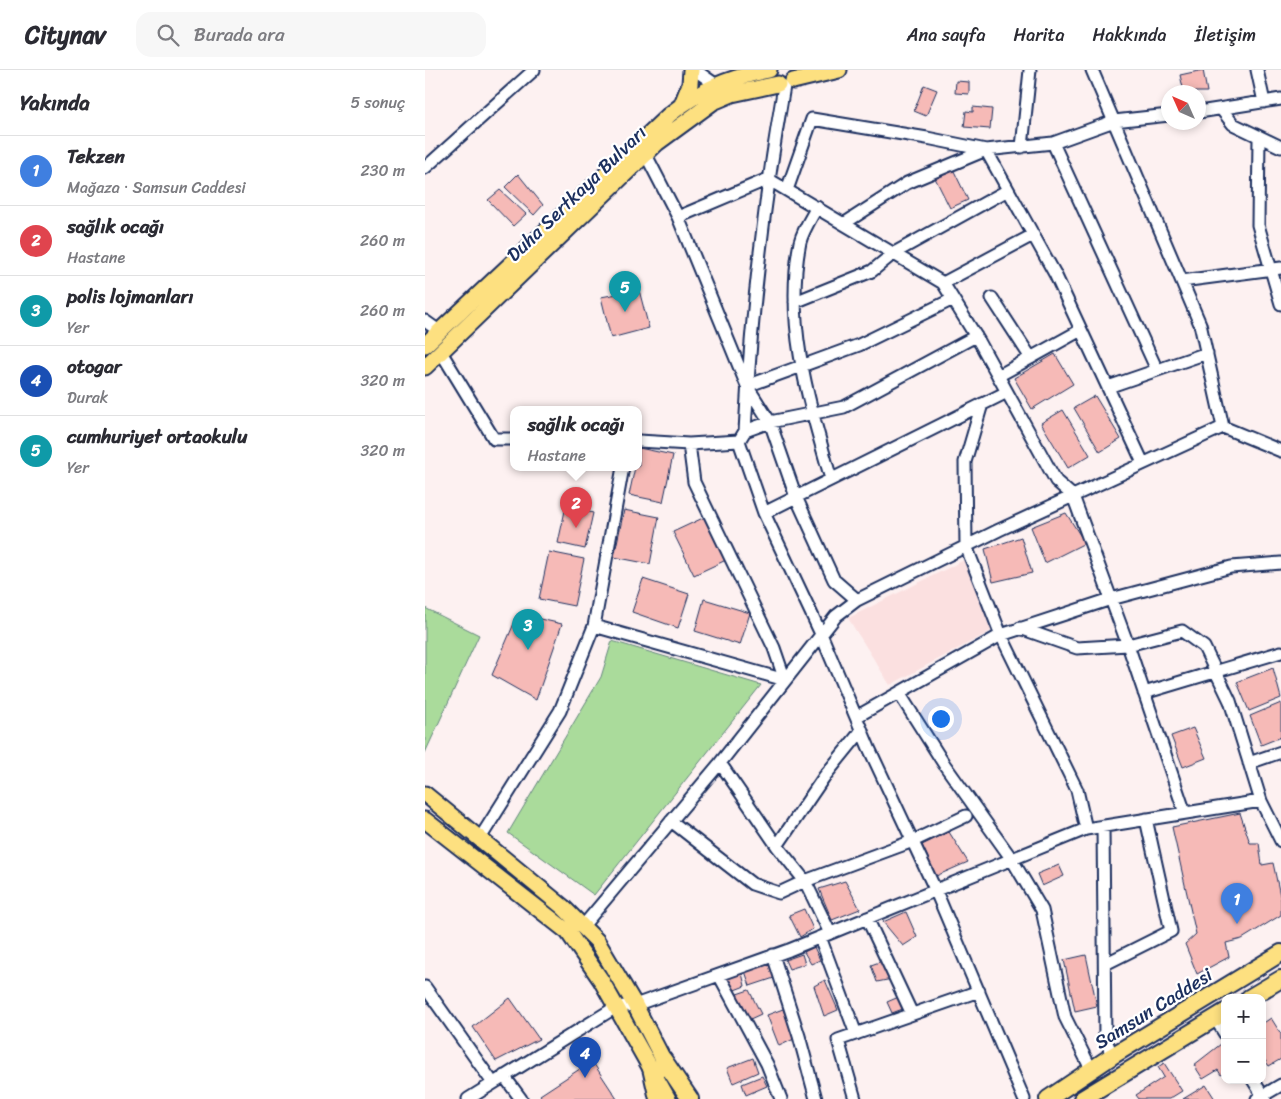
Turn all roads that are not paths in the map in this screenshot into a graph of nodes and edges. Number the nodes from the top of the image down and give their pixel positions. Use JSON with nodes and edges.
{"nodes":[{"id":1,"x":534,"y":70,"type":"edge"},
{"id":2,"x":691,"y":70,"type":"edge"},
{"id":3,"x":695,"y":70,"type":"edge"},
{"id":4,"x":769,"y":70,"type":"edge"},
{"id":5,"x":839,"y":70,"type":"edge"},
{"id":6,"x":1029,"y":70,"type":"edge"},
{"id":7,"x":1092,"y":70,"type":"edge"},
{"id":8,"x":1257,"y":70,"type":"edge"},
{"id":9,"x":717,"y":77,"type":"edge"},
{"id":10,"x":785,"y":78,"type":"edge"},
{"id":11,"x":732,"y":94,"type":"junction"},
{"id":12,"x":1281,"y":99,"type":"edge"},
{"id":13,"x":1264,"y":102,"type":"junction"},
{"id":14,"x":682,"y":104,"type":"junction"},
{"id":15,"x":1222,"y":110,"type":"junction"},
{"id":16,"x":1206,"y":111,"type":"edge"},
{"id":17,"x":1161,"y":116,"type":"edge"},
{"id":18,"x":1114,"y":121,"type":"junction"},
{"id":19,"x":1259,"y":137,"type":"junction"},
{"id":20,"x":1053,"y":143,"type":"junction"},
{"id":21,"x":1022,"y":147,"type":"junction"},
{"id":22,"x":1281,"y":147,"type":"edge"},
{"id":23,"x":986,"y":150,"type":"junction"},
{"id":24,"x":645,"y":153,"type":"junction"},
{"id":25,"x":425,"y":168,"type":"edge"},
{"id":26,"x":768,"y":179,"type":"junction"},
{"id":27,"x":787,"y":190,"type":"junction"},
{"id":28,"x":1008,"y":190,"type":"junction"},
{"id":29,"x":817,"y":207,"type":"junction"},
{"id":30,"x":678,"y":217,"type":"junction"},
{"id":31,"x":845,"y":223,"type":"junction"},
{"id":32,"x":1033,"y":235,"type":"junction"},
{"id":33,"x":894,"y":253,"type":"junction"},
{"id":34,"x":1276,"y":269,"type":"edge"},
{"id":35,"x":1182,"y":281,"type":"junction"},
{"id":36,"x":943,"y":283,"type":"junction"},
{"id":37,"x":992,"y":298,"type":"dead end"},
{"id":38,"x":953,"y":299,"type":"junction"},
{"id":39,"x":795,"y":302,"type":"junction"},
{"id":40,"x":1281,"y":304,"type":"edge"},
{"id":41,"x":425,"y":321,"type":"edge"},
{"id":42,"x":1081,"y":330,"type":"junction"},
{"id":43,"x":439,"y":331,"type":"junction"},
{"id":44,"x":976,"y":336,"type":"junction"},
{"id":45,"x":426,"y":342,"type":"edge"},
{"id":46,"x":441,"y":352,"type":"junction"},
{"id":47,"x":1207,"y":353,"type":"junction"},
{"id":48,"x":1031,"y":358,"type":"junction"},
{"id":49,"x":800,"y":366,"type":"junction"},
{"id":50,"x":425,"y":367,"type":"edge"},
{"id":51,"x":1157,"y":370,"type":"junction"},
{"id":52,"x":998,"y":376,"type":"junction"},
{"id":53,"x":747,"y":386,"type":"junction"},
{"id":54,"x":1108,"y":387,"type":"junction"},
{"id":55,"x":1007,"y":392,"type":"junction"},
{"id":56,"x":982,"y":404,"type":"junction"},
{"id":57,"x":812,"y":413,"type":"junction"},
{"id":58,"x":770,"y":422,"type":"junction"},
{"id":59,"x":1223,"y":426,"type":"junction"},
{"id":60,"x":742,"y":436,"type":"junction"},
{"id":61,"x":510,"y":439,"type":"edge"},
{"id":62,"x":642,"y":441,"type":"edge"},
{"id":63,"x":689,"y":444,"type":"junction"},
{"id":64,"x":1281,"y":451,"type":"edge"},
{"id":65,"x":1143,"y":463,"type":"junction"},
{"id":66,"x":622,"y":471,"type":"edge"},
{"id":67,"x":831,"y":479,"type":"junction"},
{"id":68,"x":1073,"y":496,"type":"junction"},
{"id":69,"x":796,"y":497,"type":"junction"},
{"id":70,"x":764,"y":513,"type":"junction"},
{"id":71,"x":966,"y":546,"type":"junction"},
{"id":72,"x":1281,"y":563,"type":"edge"},
{"id":73,"x":1111,"y":599,"type":"junction"},
{"id":74,"x":857,"y":600,"type":"junction"},
{"id":75,"x":594,"y":626,"type":"junction"},
{"id":76,"x":1020,"y":628,"type":"junction"},
{"id":77,"x":821,"y":634,"type":"junction"},
{"id":78,"x":1001,"y":634,"type":"junction"},
{"id":79,"x":1128,"y":645,"type":"junction"},
{"id":80,"x":1281,"y":652,"type":"edge"},
{"id":81,"x":1216,"y":673,"type":"junction"},
{"id":82,"x":785,"y":680,"type":"junction"},
{"id":83,"x":899,"y":693,"type":"junction"},
{"id":84,"x":1144,"y":693,"type":"junction"},
{"id":85,"x":856,"y":717,"type":"junction"},
{"id":86,"x":862,"y":730,"type":"junction"},
{"id":87,"x":1281,"y":752,"type":"edge"},
{"id":88,"x":720,"y":763,"type":"junction"},
{"id":89,"x":1249,"y":763,"type":"junction"},
{"id":90,"x":425,"y":794,"type":"edge"},
{"id":91,"x":1261,"y":801,"type":"junction"},
{"id":92,"x":1185,"y":813,"type":"junction"},
{"id":93,"x":966,"y":816,"type":"dead end"},
{"id":94,"x":1146,"y":819,"type":"junction"},
{"id":95,"x":425,"y":820,"type":"edge"},
{"id":96,"x":671,"y":821,"type":"junction"},
{"id":97,"x":1103,"y":826,"type":"junction"},
{"id":98,"x":1086,"y":829,"type":"junction"},
{"id":99,"x":479,"y":840,"type":"junction"},
{"id":100,"x":913,"y":841,"type":"junction"},
{"id":101,"x":1281,"y":841,"type":"edge"},
{"id":102,"x":777,"y":846,"type":"junction"},
{"id":103,"x":1011,"y":858,"type":"junction"},
{"id":104,"x":805,"y":881,"type":"junction"},
{"id":105,"x":935,"y":890,"type":"junction"},
{"id":106,"x":867,"y":918,"type":"junction"},
{"id":107,"x":583,"y":926,"type":"junction"},
{"id":108,"x":825,"y":935,"type":"junction"},
{"id":109,"x":1281,"y":953,"type":"edge"},
{"id":110,"x":773,"y":956,"type":"junction"},
{"id":111,"x":1105,"y":964,"type":"junction"},
{"id":112,"x":719,"y":975,"type":"junction"},
{"id":113,"x":1281,"y":978,"type":"edge"},
{"id":114,"x":425,"y":987,"type":"edge"},
{"id":115,"x":979,"y":991,"type":"junction"},
{"id":116,"x":1255,"y":994,"type":"edge"},
{"id":117,"x":635,"y":1005,"type":"junction"},
{"id":118,"x":617,"y":1007,"type":"junction"},
{"id":119,"x":912,"y":1014,"type":"junction"},
{"id":120,"x":1220,"y":1015,"type":"edge"},
{"id":121,"x":856,"y":1034,"type":"junction"},
{"id":122,"x":1112,"y":1056,"type":"junction"},
{"id":123,"x":657,"y":1063,"type":"junction"},
{"id":124,"x":1092,"y":1071,"type":"junction"},
{"id":125,"x":505,"y":1076,"type":"junction"},
{"id":126,"x":493,"y":1083,"type":"junction"},
{"id":127,"x":1255,"y":1084,"type":"edge"},
{"id":128,"x":1281,"y":1085,"type":"edge"},
{"id":129,"x":476,"y":1097,"type":"edge"},
{"id":130,"x":1261,"y":1098,"type":"edge"},
{"id":131,"x":521,"y":1099,"type":"edge"},
{"id":132,"x":658,"y":1099,"type":"edge"},
{"id":133,"x":668,"y":1099,"type":"edge"},
{"id":134,"x":684,"y":1099,"type":"edge"},
{"id":135,"x":690,"y":1099,"type":"edge"},
{"id":136,"x":781,"y":1099,"type":"edge"},
{"id":137,"x":816,"y":1099,"type":"edge"},
{"id":138,"x":855,"y":1099,"type":"edge"},
{"id":139,"x":1025,"y":1099,"type":"edge"},
{"id":140,"x":1048,"y":1099,"type":"edge"},
{"id":141,"x":1082,"y":1099,"type":"edge"}],
"edges":[{"from":1,"to":25,"type":"street"},
{"from":2,"to":14,"type":"main road"},
{"from":3,"to":9,"type":"street"},
{"from":4,"to":9,"type":"main road"},
{"from":5,"to":10,"type":"main road","name":"Duha Sertkaya Bulvarı"},
{"from":6,"to":21,"type":"street"},
{"from":7,"to":18,"type":"street"},
{"from":8,"to":13,"type":"street"},
{"from":9,"to":11,"type":"street"},
{"from":9,"to":14,"type":"main road"},
{"from":10,"to":11,"type":"main road","name":"Duha Sertkaya Bulvarı"},
{"from":10,"to":26,"type":"street"},
{"from":11,"to":24,"type":"main road","name":"Duha Sertkaya Bulvarı"},
{"from":12,"to":13,"type":"street"},
{"from":13,"to":15,"type":"street"},
{"from":14,"to":43,"type":"main road"},
{"from":15,"to":16,"type":"street"},
{"from":15,"to":19,"type":"street"},
{"from":17,"to":18,"type":"street"},
{"from":18,"to":20,"type":"street"},
{"from":18,"to":35,"type":"street"},
{"from":19,"to":22,"type":"street"},
{"from":19,"to":34,"type":"street"},
{"from":20,"to":21,"type":"street"},
{"from":20,"to":51,"type":"street"},
{"from":21,"to":23,"type":"street"},
{"from":23,"to":27,"type":"street"},
{"from":23,"to":28,"type":"street"},
{"from":23,"to":31,"type":"street"},
{"from":24,"to":30,"type":"street"},
{"from":24,"to":46,"type":"main road","name":"Duha Sertkaya Bulvarı"},
{"from":26,"to":27,"type":"street"},
{"from":26,"to":30,"type":"street"},
{"from":26,"to":53,"type":"street"},
{"from":27,"to":29,"type":"street"},
{"from":28,"to":32,"type":"street"},
{"from":28,"to":33,"type":"street"},
{"from":29,"to":31,"type":"street"},
{"from":29,"to":39,"type":"street"},
{"from":30,"to":53,"type":"street"},
{"from":31,"to":33,"type":"street"},
{"from":32,"to":36,"type":"street"},
{"from":32,"to":42,"type":"street"},
{"from":33,"to":36,"type":"street"},
{"from":33,"to":39,"type":"street"},
{"from":34,"to":35,"type":"street"},
{"from":34,"to":40,"type":"street"},
{"from":35,"to":47,"type":"street"},
{"from":36,"to":38,"type":"street"},
{"from":37,"to":48,"type":"street"},
{"from":38,"to":44,"type":"street"},
{"from":38,"to":49,"type":"street"},
{"from":39,"to":49,"type":"street"},
{"from":41,"to":43,"type":"street"},
{"from":42,"to":48,"type":"street"},
{"from":42,"to":54,"type":"street"},
{"from":43,"to":45,"type":"main road"},
{"from":43,"to":46,"type":"main road"},
{"from":44,"to":52,"type":"street"},
{"from":44,"to":57,"type":"street"},
{"from":45,"to":46,"type":"main road"},
{"from":46,"to":50,"type":"main road","name":"Duha Sertkaya Bulvarı"},
{"from":46,"to":61,"type":"street"},
{"from":47,"to":51,"type":"street"},
{"from":47,"to":59,"type":"street"},
{"from":48,"to":52,"type":"street"},
{"from":49,"to":53,"type":"street"},
{"from":49,"to":57,"type":"street"},
{"from":51,"to":54,"type":"street"},
{"from":52,"to":55,"type":"street"},
{"from":53,"to":58,"type":"street"},
{"from":53,"to":60,"type":"street"},
{"from":54,"to":65,"type":"street"},
{"from":55,"to":56,"type":"street"},
{"from":55,"to":68,"type":"street"},
{"from":56,"to":67,"type":"street"},
{"from":56,"to":71,"type":"street"},
{"from":57,"to":58,"type":"street"},
{"from":57,"to":67,"type":"street"},
{"from":58,"to":60,"type":"street"},
{"from":58,"to":69,"type":"street"},
{"from":59,"to":64,"type":"street"},
{"from":59,"to":65,"type":"street"},
{"from":60,"to":63,"type":"street"},
{"from":60,"to":70,"type":"street"},
{"from":62,"to":63,"type":"street"},
{"from":63,"to":82,"type":"street"},
{"from":65,"to":68,"type":"street"},
{"from":66,"to":75,"type":"street"},
{"from":67,"to":69,"type":"street"},
{"from":68,"to":71,"type":"street"},
{"from":68,"to":73,"type":"street"},
{"from":69,"to":70,"type":"street"},
{"from":69,"to":74,"type":"street"},
{"from":70,"to":77,"type":"street"},
{"from":71,"to":74,"type":"street"},
{"from":71,"to":78,"type":"street"},
{"from":72,"to":73,"type":"street"},
{"from":73,"to":76,"type":"street"},
{"from":73,"to":79,"type":"street"},
{"from":74,"to":77,"type":"street"},
{"from":75,"to":82,"type":"street"},
{"from":75,"to":99,"type":"street"},
{"from":76,"to":78,"type":"street"},
{"from":76,"to":79,"type":"street"},
{"from":77,"to":82,"type":"street"},
{"from":77,"to":85,"type":"street"},
{"from":78,"to":83,"type":"street"},
{"from":78,"to":98,"type":"street"},
{"from":79,"to":81,"type":"street"},
{"from":79,"to":84,"type":"street"},
{"from":80,"to":81,"type":"street"},
{"from":81,"to":84,"type":"street"},
{"from":81,"to":89,"type":"street"},
{"from":82,"to":88,"type":"street"},
{"from":83,"to":85,"type":"street"},
{"from":83,"to":103,"type":"street"},
{"from":84,"to":92,"type":"street"},
{"from":85,"to":86,"type":"street"},
{"from":86,"to":100,"type":"street"},
{"from":86,"to":102,"type":"street"},
{"from":87,"to":89,"type":"street"},
{"from":88,"to":96,"type":"street"},
{"from":88,"to":102,"type":"street"},
{"from":89,"to":91,"type":"street"},
{"from":90,"to":99,"type":"main road"},
{"from":91,"to":92,"type":"street"},
{"from":91,"to":101,"type":"street"},
{"from":92,"to":94,"type":"street"},
{"from":93,"to":100,"type":"street"},
{"from":94,"to":97,"type":"street"},
{"from":94,"to":111,"type":"street"},
{"from":95,"to":118,"type":"main road"},
{"from":96,"to":104,"type":"street"},
{"from":96,"to":107,"type":"street"},
{"from":97,"to":98,"type":"street"},
{"from":97,"to":111,"type":"street"},
{"from":98,"to":103,"type":"street"},
{"from":99,"to":107,"type":"main road"},
{"from":100,"to":104,"type":"street"},
{"from":100,"to":105,"type":"street"},
{"from":102,"to":104,"type":"street"},
{"from":103,"to":105,"type":"street"},
{"from":103,"to":124,"type":"street"},
{"from":104,"to":108,"type":"street"},
{"from":105,"to":106,"type":"street"},
{"from":105,"to":115,"type":"street"},
{"from":106,"to":108,"type":"street"},
{"from":106,"to":119,"type":"street"},
{"from":107,"to":117,"type":"main road"},
{"from":108,"to":110,"type":"street"},
{"from":108,"to":121,"type":"street"},
{"from":109,"to":122,"type":"highway","name":"Samsun Caddesi"},
{"from":110,"to":112,"type":"street"},
{"from":110,"to":137,"type":"street"},
{"from":111,"to":122,"type":"street"},
{"from":112,"to":117,"type":"street"},
{"from":112,"to":136,"type":"street"},
{"from":113,"to":116,"type":"highway"},
{"from":114,"to":126,"type":"street"},
{"from":115,"to":119,"type":"street"},
{"from":115,"to":139,"type":"street"},
{"from":117,"to":118,"type":"street"},
{"from":117,"to":123,"type":"main road"},
{"from":118,"to":123,"type":"main road"},
{"from":118,"to":125,"type":"street"},
{"from":119,"to":121,"type":"street"},
{"from":120,"to":141,"type":"highway"},
{"from":121,"to":138,"type":"street"},
{"from":122,"to":124,"type":"highway","name":"Samsun Caddesi"},
{"from":123,"to":132,"type":"highway"},
{"from":123,"to":133,"type":"main road"},
{"from":123,"to":134,"type":"main road"},
{"from":123,"to":135,"type":"highway"},
{"from":124,"to":140,"type":"highway","name":"Samsun Caddesi"},
{"from":125,"to":126,"type":"street"},
{"from":125,"to":131,"type":"street"},
{"from":126,"to":129,"type":"street"},
{"from":127,"to":130,"type":"street"},
{"from":128,"to":130,"type":"street"}]}
